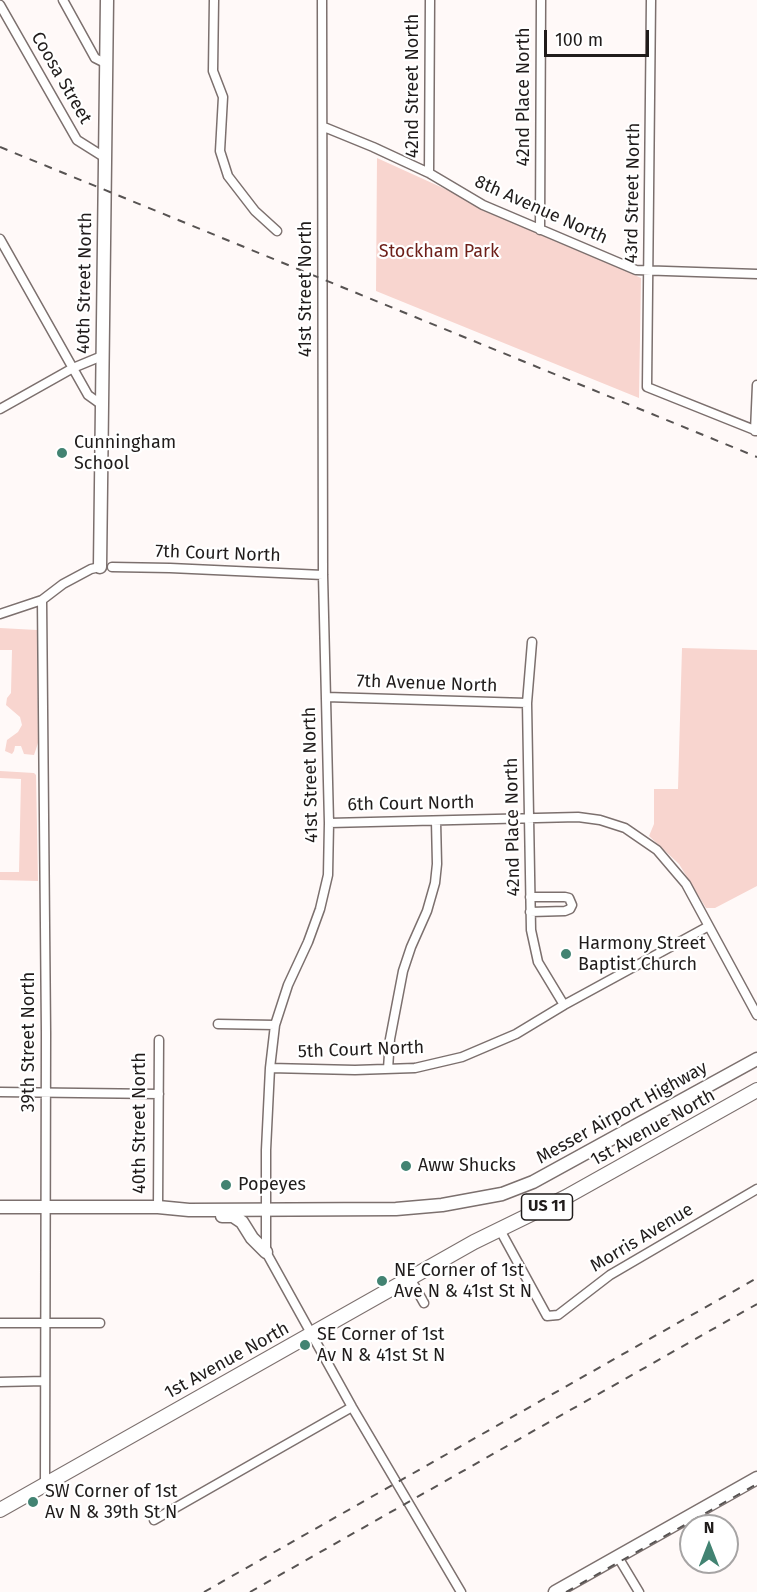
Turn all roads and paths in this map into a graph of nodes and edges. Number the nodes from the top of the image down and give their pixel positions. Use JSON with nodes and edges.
{"nodes":[{"id":1,"x":63,"y":0,"type":"edge"},
{"id":2,"x":107,"y":0,"type":"edge"},
{"id":3,"x":214,"y":0,"type":"edge"},
{"id":4,"x":322,"y":0,"type":"edge"},
{"id":5,"x":430,"y":0,"type":"edge"},
{"id":6,"x":541,"y":0,"type":"edge"},
{"id":7,"x":651,"y":0,"type":"edge"},
{"id":8,"x":0,"y":5,"type":"edge"},
{"id":9,"x":107,"y":64,"type":"junction"},
{"id":10,"x":324,"y":127,"type":"junction"},
{"id":11,"x":104,"y":157,"type":"junction"},
{"id":12,"x":429,"y":173,"type":"junction"},
{"id":13,"x":540,"y":230,"type":"junction"},
{"id":14,"x":277,"y":231,"type":"dead end"},
{"id":15,"x":0,"y":239,"type":"edge"},
{"id":16,"x":648,"y":272,"type":"junction"},
{"id":17,"x":757,"y":274,"type":"edge"},
{"id":18,"x":102,"y":356,"type":"junction"},
{"id":19,"x":73,"y":368,"type":"junction"},
{"id":20,"x":757,"y":385,"type":"edge"},
{"id":21,"x":102,"y":405,"type":"junction"},
{"id":22,"x":0,"y":409,"type":"edge"},
{"id":23,"x":756,"y":431,"type":"edge"},
{"id":24,"x":106,"y":567,"type":"junction"},
{"id":25,"x":323,"y":575,"type":"junction"},
{"id":26,"x":42,"y":600,"type":"junction"},
{"id":27,"x":0,"y":614,"type":"edge"},
{"id":28,"x":532,"y":642,"type":"dead end"},
{"id":29,"x":326,"y":697,"type":"junction"},
{"id":30,"x":527,"y":703,"type":"junction"},
{"id":31,"x":530,"y":817,"type":"junction"},
{"id":32,"x":436,"y":821,"type":"junction"},
{"id":33,"x":329,"y":823,"type":"junction"},
{"id":34,"x":530,"y":897,"type":"junction"},
{"id":35,"x":530,"y":912,"type":"junction"},
{"id":36,"x":707,"y":927,"type":"junction"},
{"id":37,"x":564,"y":1005,"type":"junction"},
{"id":38,"x":757,"y":1015,"type":"edge"},
{"id":39,"x":218,"y":1024,"type":"dead end"},
{"id":40,"x":275,"y":1025,"type":"junction"},
{"id":41,"x":159,"y":1040,"type":"dead end"},
{"id":42,"x":757,"y":1059,"type":"edge"},
{"id":43,"x":270,"y":1068,"type":"junction"},
{"id":44,"x":388,"y":1069,"type":"junction"},
{"id":45,"x":757,"y":1090,"type":"edge"},
{"id":46,"x":0,"y":1092,"type":"edge"},
{"id":47,"x":46,"y":1092,"type":"junction"},
{"id":48,"x":159,"y":1094,"type":"junction"},
{"id":49,"x":757,"y":1189,"type":"edge"},
{"id":50,"x":0,"y":1207,"type":"edge"},
{"id":51,"x":45,"y":1207,"type":"junction"},
{"id":52,"x":158,"y":1207,"type":"junction"},
{"id":53,"x":189,"y":1210,"type":"junction"},
{"id":54,"x":266,"y":1210,"type":"junction"},
{"id":55,"x":500,"y":1230,"type":"junction"},
{"id":56,"x":266,"y":1252,"type":"junction"},
{"id":57,"x":410,"y":1278,"type":"junction"},
{"id":58,"x":424,"y":1303,"type":"dead end"},
{"id":59,"x":0,"y":1323,"type":"edge"},
{"id":60,"x":45,"y":1323,"type":"junction"},
{"id":61,"x":100,"y":1323,"type":"dead end"},
{"id":62,"x":313,"y":1333,"type":"junction"},
{"id":63,"x":45,"y":1381,"type":"junction"},
{"id":64,"x":0,"y":1382,"type":"edge"},
{"id":65,"x":352,"y":1407,"type":"junction"},
{"id":66,"x":757,"y":1478,"type":"edge"},
{"id":67,"x":45,"y":1484,"type":"junction"},
{"id":68,"x":0,"y":1510,"type":"edge"},
{"id":69,"x":154,"y":1520,"type":"dead end"},
{"id":70,"x":618,"y":1557,"type":"junction"},
{"id":71,"x":461,"y":1592,"type":"edge"},
{"id":72,"x":555,"y":1592,"type":"edge"},
{"id":73,"x":639,"y":1592,"type":"edge"}],
"edges":[{"from":1,"to":9,"type":"street"},
{"from":2,"to":9,"type":"main road","name":"40th Street North"},
{"from":3,"to":14,"type":"street"},
{"from":4,"to":10,"type":"street","name":"41st Street North"},
{"from":5,"to":12,"type":"street","name":"42nd Street North"},
{"from":6,"to":13,"type":"street","name":"42nd Place North"},
{"from":7,"to":16,"type":"street","name":"43rd Street North"},
{"from":8,"to":11,"type":"street","name":"Coosa Street"},
{"from":9,"to":11,"type":"main road","name":"40th Street North"},
{"from":10,"to":12,"type":"street","name":"8th Avenue North"},
{"from":10,"to":25,"type":"street","name":"41st Street North"},
{"from":11,"to":18,"type":"main road","name":"40th Street North"},
{"from":12,"to":13,"type":"street","name":"8th Avenue North"},
{"from":13,"to":16,"type":"street","name":"8th Avenue North"},
{"from":15,"to":19,"type":"street"},
{"from":16,"to":17,"type":"street","name":"8th Avenue North"},
{"from":16,"to":23,"type":"street","name":"43rd Street North"},
{"from":18,"to":19,"type":"street"},
{"from":18,"to":21,"type":"main road","name":"40th Street North"},
{"from":19,"to":21,"type":"street"},
{"from":19,"to":22,"type":"street"},
{"from":20,"to":23,"type":"street"},
{"from":21,"to":24,"type":"main road","name":"40th Street North"},
{"from":24,"to":25,"type":"street","name":"7th Court North"},
{"from":24,"to":26,"type":"street"},
{"from":25,"to":29,"type":"street","name":"41st Street North"},
{"from":26,"to":27,"type":"street"},
{"from":26,"to":47,"type":"street","name":"39th Street North"},
{"from":28,"to":30,"type":"street","name":"42nd Place North"},
{"from":29,"to":30,"type":"street","name":"7th Avenue North"},
{"from":29,"to":33,"type":"street","name":"41st Street North"},
{"from":30,"to":31,"type":"street","name":"42nd Place North"},
{"from":31,"to":32,"type":"street","name":"6th Court North"},
{"from":31,"to":34,"type":"street","name":"42nd Place North"},
{"from":31,"to":36,"type":"street"},
{"from":32,"to":33,"type":"street","name":"6th Court North"},
{"from":32,"to":44,"type":"street"},
{"from":33,"to":40,"type":"street","name":"41st Street North"},
{"from":34,"to":35,"type":"street","name":"42nd Place North"},
{"from":34,"to":35,"type":"street"},
{"from":35,"to":37,"type":"street","name":"42nd Place North"},
{"from":36,"to":37,"type":"street","name":"5th Court North"},
{"from":36,"to":38,"type":"street"},
{"from":37,"to":44,"type":"street","name":"5th Court North"},
{"from":39,"to":40,"type":"street"},
{"from":40,"to":43,"type":"street","name":"41st Street North"},
{"from":41,"to":48,"type":"street","name":"40th Street North"},
{"from":42,"to":54,"type":"main road","name":"Messer Airport Highway"},
{"from":43,"to":44,"type":"street","name":"5th Court North"},
{"from":43,"to":54,"type":"street","name":"41st Street North"},
{"from":45,"to":55,"type":"main road","name":"1st Avenue North","number":"US 11"},
{"from":46,"to":47,"type":"street"},
{"from":47,"to":48,"type":"street"},
{"from":47,"to":51,"type":"street","name":"39th Street North"},
{"from":48,"to":52,"type":"street","name":"40th Street North"},
{"from":49,"to":55,"type":"street","name":"Morris Avenue"},
{"from":50,"to":51,"type":"main road","name":"Messer Airport Highway"},
{"from":51,"to":52,"type":"main road","name":"Messer Airport Highway"},
{"from":51,"to":60,"type":"street","name":"39th Street North"},
{"from":52,"to":53,"type":"main road","name":"Messer Airport Highway"},
{"from":53,"to":54,"type":"main road","name":"Messer Airport Highway"},
{"from":53,"to":56,"type":"main road"},
{"from":54,"to":56,"type":"street","name":"41st Street North"},
{"from":55,"to":57,"type":"main road","name":"1st Avenue North","number":"US 11"},
{"from":56,"to":62,"type":"street"},
{"from":57,"to":58,"type":"street"},
{"from":57,"to":62,"type":"main road","name":"1st Avenue North","number":"US 11"},
{"from":59,"to":60,"type":"street"},
{"from":60,"to":61,"type":"street"},
{"from":60,"to":63,"type":"street","name":"39th Street North"},
{"from":62,"to":65,"type":"street"},
{"from":62,"to":67,"type":"main road","name":"1st Avenue North","number":"US 11"},
{"from":63,"to":64,"type":"street"},
{"from":63,"to":67,"type":"street","name":"39th Street North"},
{"from":65,"to":69,"type":"street"},
{"from":65,"to":71,"type":"street"},
{"from":66,"to":70,"type":"main road"},
{"from":67,"to":68,"type":"main road","name":"1st Avenue North","number":"US 11"},
{"from":70,"to":72,"type":"main road"},
{"from":70,"to":73,"type":"street"}]}
